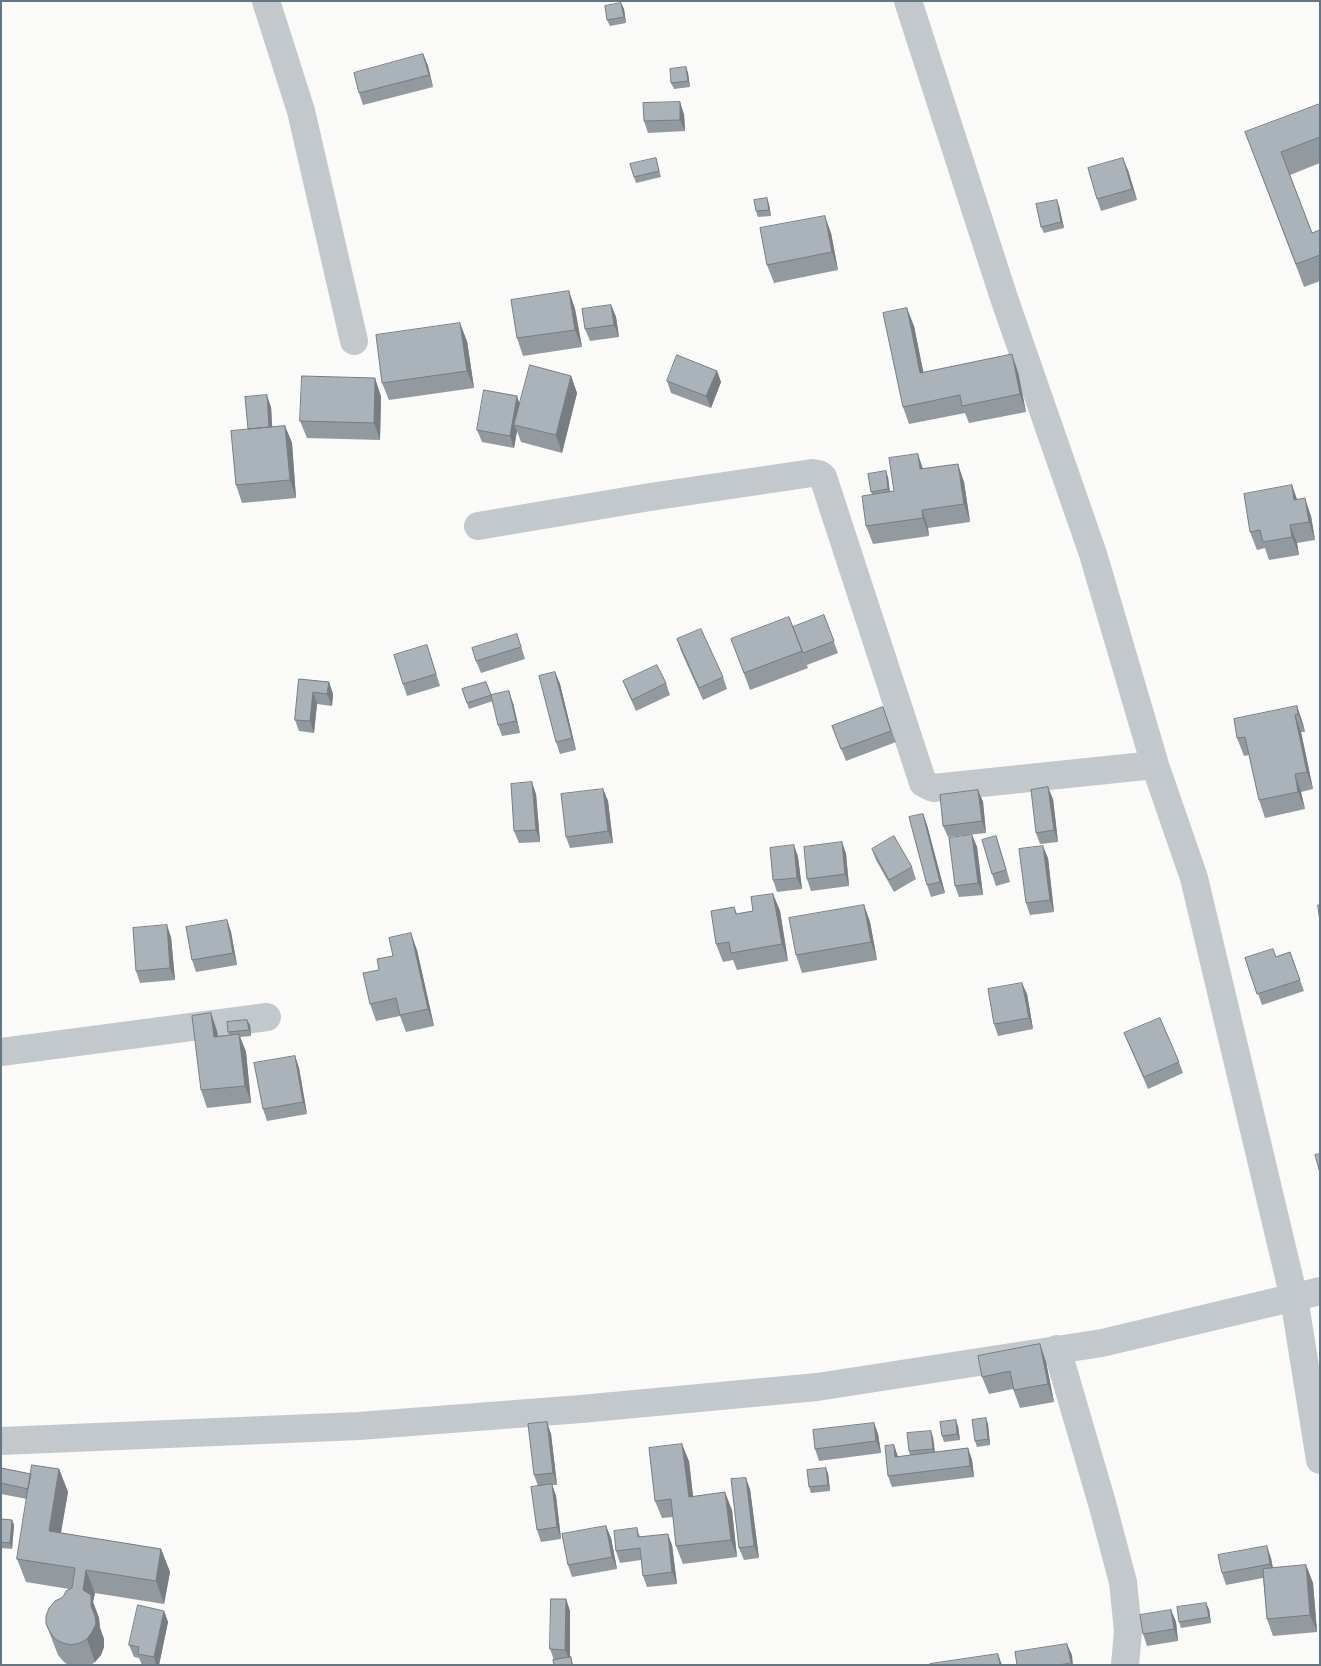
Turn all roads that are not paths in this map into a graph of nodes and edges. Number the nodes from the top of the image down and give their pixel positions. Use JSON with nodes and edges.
{"nodes":[{"id":1,"x":266,"y":1,"type":"edge"},
{"id":2,"x":908,"y":1,"type":"edge"},
{"id":3,"x":354,"y":341,"type":"dead end"},
{"id":4,"x":478,"y":526,"type":"dead end"},
{"id":5,"x":1155,"y":765,"type":"junction"},
{"id":6,"x":268,"y":1017,"type":"dead end"},
{"id":7,"x":1,"y":1052,"type":"edge"},
{"id":8,"x":1307,"y":1294,"type":"edge"},
{"id":9,"x":1057,"y":1350,"type":"junction"},
{"id":10,"x":1,"y":1441,"type":"edge"},
{"id":11,"x":1320,"y":1460,"type":"edge"},
{"id":12,"x":1126,"y":1665,"type":"edge"}],
"edges":[{"from":1,"to":3,"type":"street"},
{"from":2,"to":5,"type":"street"},
{"from":4,"to":5,"type":"street"},
{"from":5,"to":8,"type":"street"},
{"from":6,"to":7,"type":"street"},
{"from":8,"to":9,"type":"street"},
{"from":8,"to":11,"type":"street"},
{"from":9,"to":10,"type":"street"},
{"from":9,"to":12,"type":"street"}]}
